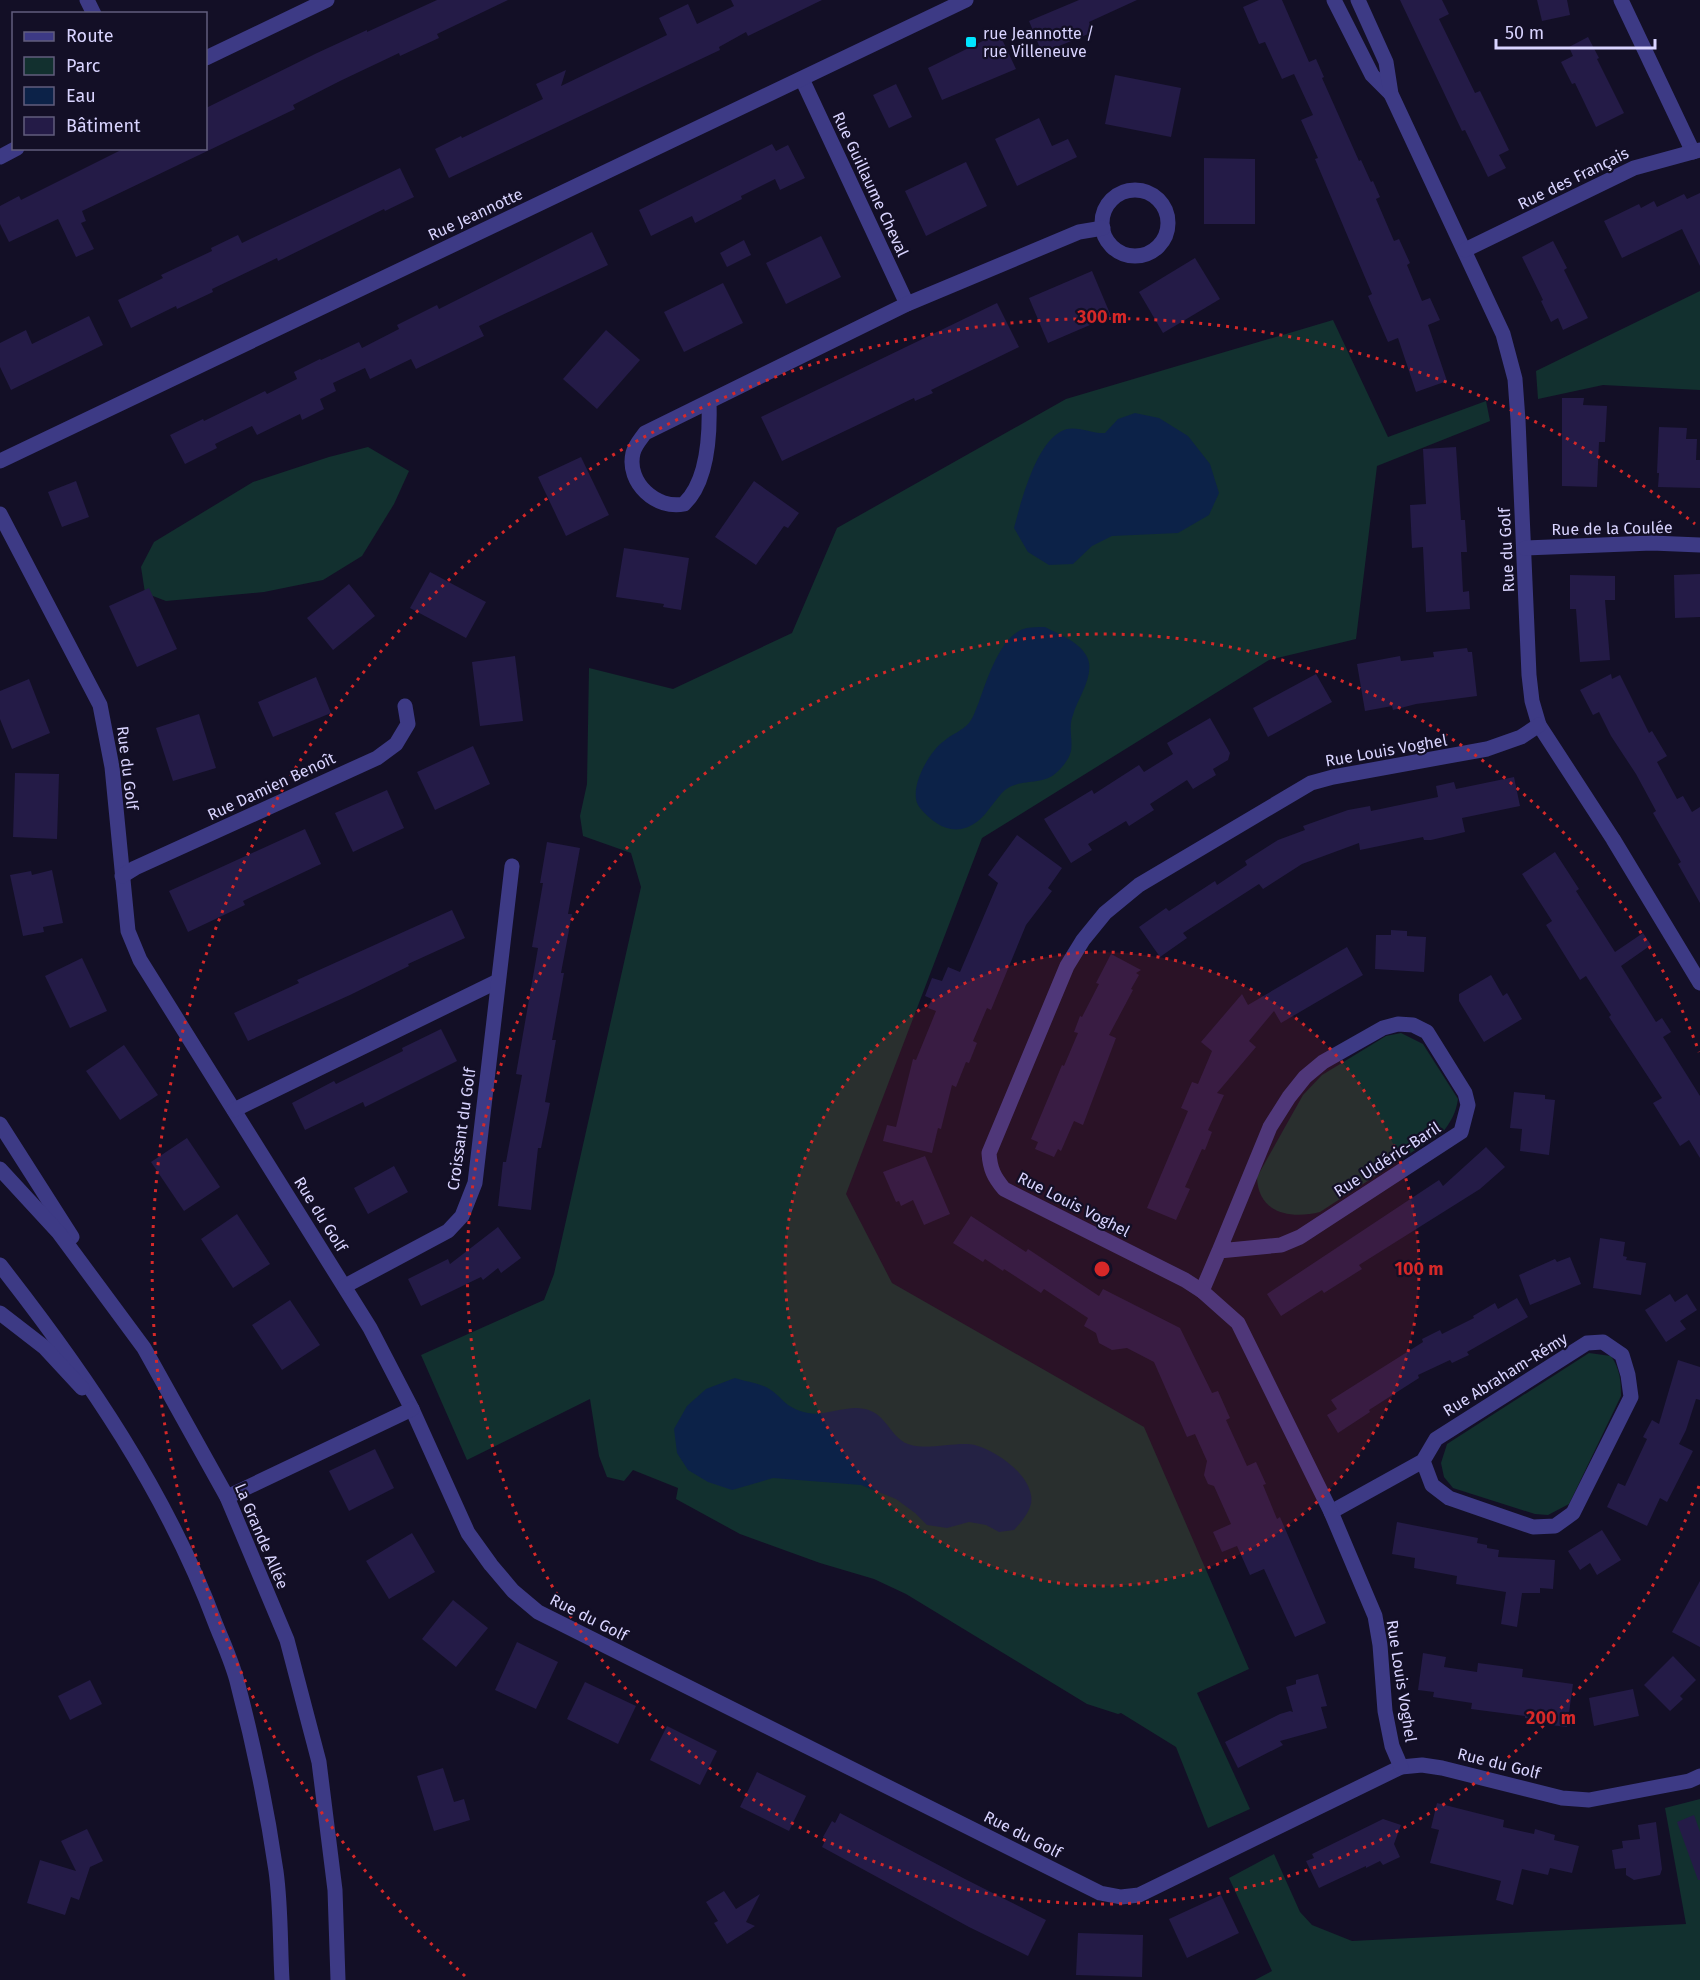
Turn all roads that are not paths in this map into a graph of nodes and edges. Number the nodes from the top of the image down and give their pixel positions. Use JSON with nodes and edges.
{"nodes":[{"id":1,"x":327,"y":0,"type":"edge"},
{"id":2,"x":1334,"y":0,"type":"edge"},
{"id":3,"x":1358,"y":0,"type":"edge"},
{"id":4,"x":1621,"y":0,"type":"edge"},
{"id":5,"x":963,"y":1,"type":"edge"},
{"id":6,"x":207,"y":58,"type":"edge"},
{"id":7,"x":802,"y":79,"type":"junction"},
{"id":8,"x":1391,"y":94,"type":"junction"},
{"id":9,"x":1696,"y":151,"type":"edge"},
{"id":10,"x":1103,"y":228,"type":"junction"},
{"id":11,"x":1465,"y":250,"type":"junction"},
{"id":12,"x":907,"y":304,"type":"junction"},
{"id":13,"x":710,"y":402,"type":"junction"},
{"id":14,"x":0,"y":461,"type":"edge"},
{"id":15,"x":0,"y":514,"type":"edge"},
{"id":16,"x":1700,"y":545,"type":"edge"},
{"id":17,"x":1525,"y":548,"type":"junction"},
{"id":18,"x":405,"y":706,"type":"dead end"},
{"id":19,"x":1539,"y":725,"type":"junction"},
{"id":20,"x":512,"y":866,"type":"dead end"},
{"id":21,"x":122,"y":876,"type":"junction"},
{"id":22,"x":498,"y":981,"type":"junction"},
{"id":23,"x":1700,"y":983,"type":"edge"},
{"id":24,"x":234,"y":1110,"type":"junction"},
{"id":25,"x":0,"y":1124,"type":"edge"},
{"id":26,"x":0,"y":1169,"type":"edge"},
{"id":27,"x":1219,"y":1251,"type":"junction"},
{"id":28,"x":0,"y":1265,"type":"edge"},
{"id":29,"x":345,"y":1286,"type":"junction"},
{"id":30,"x":1202,"y":1291,"type":"junction"},
{"id":31,"x":0,"y":1313,"type":"edge"},
{"id":32,"x":144,"y":1348,"type":"junction"},
{"id":33,"x":412,"y":1409,"type":"junction"},
{"id":34,"x":112,"y":1420,"type":"junction"},
{"id":35,"x":1423,"y":1461,"type":"junction"},
{"id":36,"x":227,"y":1497,"type":"junction"},
{"id":37,"x":1331,"y":1512,"type":"junction"},
{"id":38,"x":1401,"y":1767,"type":"junction"},
{"id":39,"x":1700,"y":1776,"type":"edge"},
{"id":40,"x":282,"y":1980,"type":"edge"},
{"id":41,"x":338,"y":1980,"type":"edge"}],
"edges":[{"from":1,"to":6,"type":"street"},
{"from":2,"to":8,"type":"street","name":"Rue du Golf"},
{"from":3,"to":8,"type":"street","name":"Rue du Golf"},
{"from":4,"to":9,"type":"street"},
{"from":5,"to":7,"type":"street","name":"Rue Jeannotte"},
{"from":7,"to":12,"type":"street","name":"Rue Guillaume Cheval"},
{"from":7,"to":14,"type":"street","name":"Rue Jeannotte"},
{"from":8,"to":11,"type":"street","name":"Rue du Golf"},
{"from":9,"to":11,"type":"street","name":"Rue des Français"},
{"from":10,"to":10,"type":"street"},
{"from":10,"to":12,"type":"street"},
{"from":11,"to":17,"type":"street","name":"Rue du Golf"},
{"from":12,"to":13,"type":"street"},
{"from":13,"to":13,"type":"street"},
{"from":15,"to":21,"type":"street","name":"Rue du Golf"},
{"from":16,"to":17,"type":"street","name":"Rue de la Coulée"},
{"from":17,"to":19,"type":"street","name":"Rue du Golf"},
{"from":18,"to":21,"type":"street","name":"Rue Damien Benoît"},
{"from":19,"to":23,"type":"street","name":"Rue du Golf"},
{"from":19,"to":30,"type":"street","name":"Rue Louis Voghel"},
{"from":20,"to":22,"type":"street","name":"Croissant du Golf"},
{"from":21,"to":24,"type":"street","name":"Rue du Golf"},
{"from":22,"to":24,"type":"street"},
{"from":22,"to":29,"type":"street","name":"Croissant du Golf"},
{"from":24,"to":29,"type":"street","name":"Rue du Golf"},
{"from":25,"to":32,"type":"street"},
{"from":26,"to":32,"type":"street","name":"La Grande Allée"},
{"from":27,"to":27,"type":"street","name":"Rue Uldéric-Baril"},
{"from":27,"to":30,"type":"street","name":"Rue Uldéric-Baril"},
{"from":28,"to":34,"type":"street"},
{"from":29,"to":33,"type":"street","name":"Rue du Golf"},
{"from":30,"to":37,"type":"street","name":"Rue Louis Voghel"},
{"from":31,"to":34,"type":"street"},
{"from":32,"to":36,"type":"street","name":"La Grande Allée"},
{"from":33,"to":36,"type":"street"},
{"from":33,"to":38,"type":"street","name":"Rue du Golf"},
{"from":34,"to":40,"type":"street"},
{"from":35,"to":35,"type":"street","name":"Rue Abraham-Rémy"},
{"from":35,"to":37,"type":"street","name":"Rue Abraham-Rémy"},
{"from":36,"to":41,"type":"street","name":"La Grande Allée"},
{"from":37,"to":38,"type":"street","name":"Rue Louis Voghel"},
{"from":38,"to":39,"type":"street","name":"Rue du Golf"}]}
